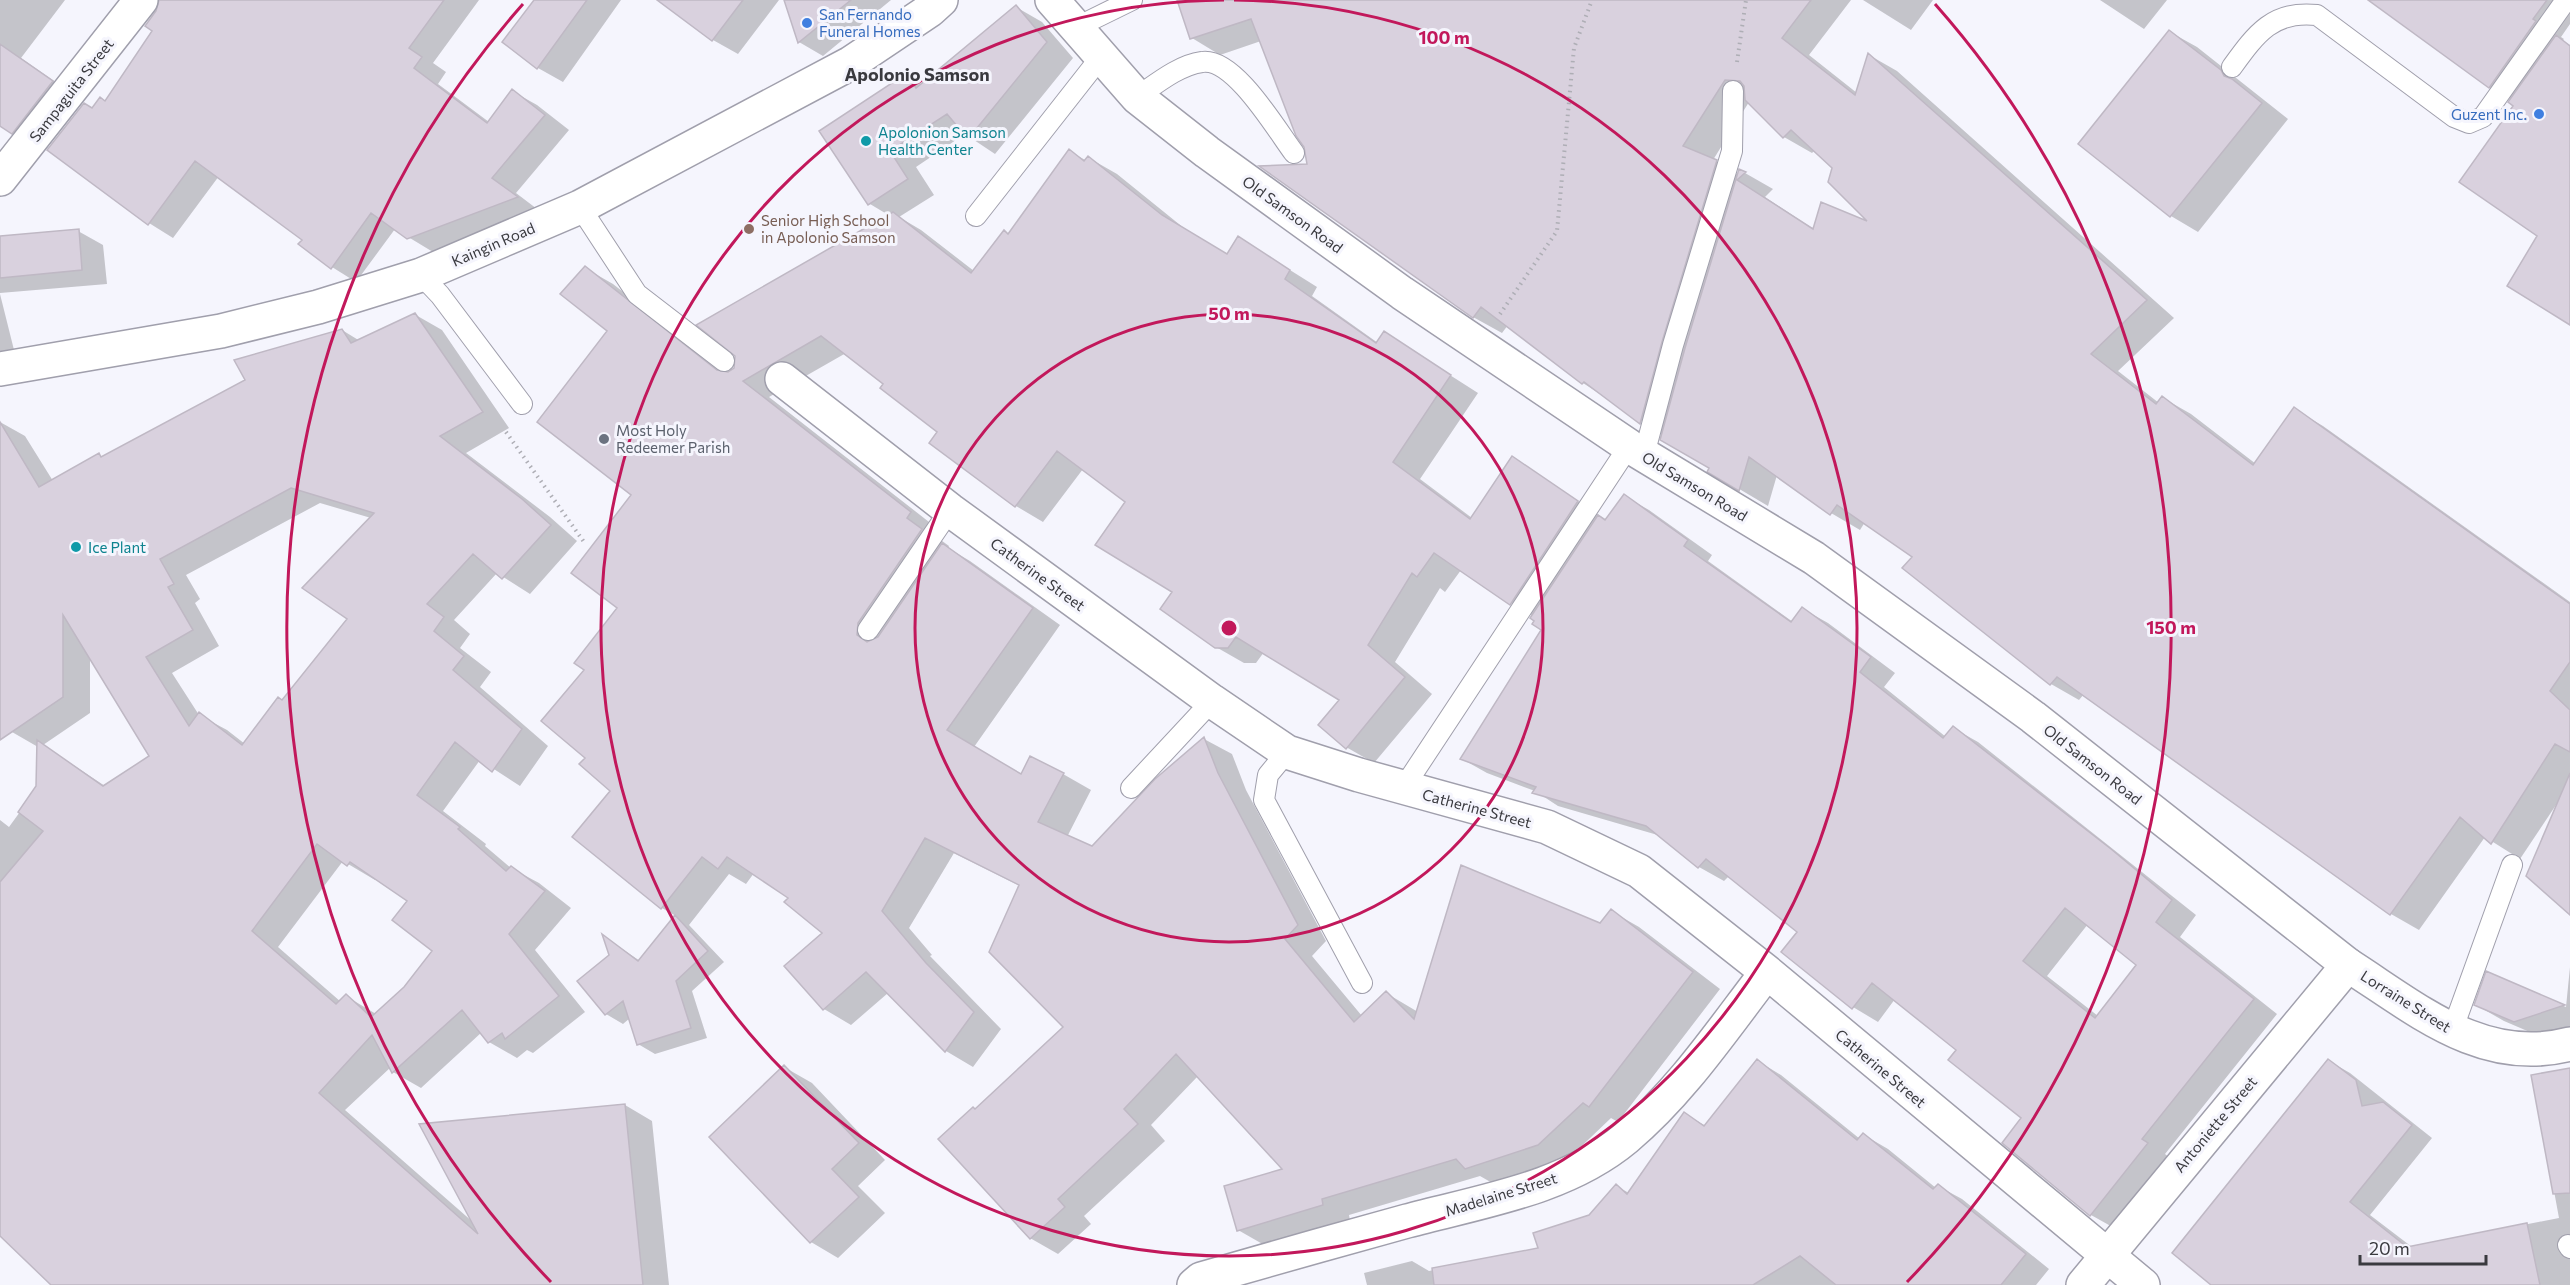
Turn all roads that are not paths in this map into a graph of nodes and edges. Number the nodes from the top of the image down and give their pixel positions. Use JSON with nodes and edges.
{"nodes":[{"id":1,"x":940,"y":0,"type":"edge"},
{"id":2,"x":1052,"y":0,"type":"edge"},
{"id":3,"x":1132,"y":0,"type":"edge"},
{"id":4,"x":2566,"y":0,"type":"edge"},
{"id":5,"x":132,"y":3,"type":"edge"},
{"id":6,"x":1075,"y":28,"type":"junction"},
{"id":7,"x":1100,"y":58,"type":"junction"},
{"id":8,"x":2232,"y":67,"type":"dead end"},
{"id":9,"x":1733,"y":91,"type":"road end"},
{"id":10,"x":1137,"y":97,"type":"junction"},
{"id":11,"x":1294,"y":153,"type":"dead end"},
{"id":12,"x":0,"y":179,"type":"edge"},
{"id":13,"x":580,"y":207,"type":"junction"},
{"id":14,"x":976,"y":216,"type":"dead end"},
{"id":15,"x":421,"y":275,"type":"junction"},
{"id":16,"x":724,"y":361,"type":"dead end"},
{"id":17,"x":0,"y":369,"type":"edge"},
{"id":18,"x":782,"y":379,"type":"dead end"},
{"id":19,"x":522,"y":404,"type":"dead end"},
{"id":20,"x":1636,"y":450,"type":"junction"},
{"id":21,"x":950,"y":510,"type":"junction"},
{"id":22,"x":868,"y":630,"type":"dead end"},
{"id":23,"x":1212,"y":701,"type":"junction"},
{"id":24,"x":1287,"y":752,"type":"junction"},
{"id":25,"x":1404,"y":787,"type":"junction"},
{"id":26,"x":1131,"y":788,"type":"dead end"},
{"id":27,"x":2512,"y":865,"type":"dead end"},
{"id":28,"x":2348,"y":965,"type":"junction"},
{"id":29,"x":1767,"y":972,"type":"junction"},
{"id":30,"x":1362,"y":983,"type":"dead end"},
{"id":31,"x":2452,"y":1031,"type":"junction"},
{"id":32,"x":2570,"y":1044,"type":"edge"},
{"id":33,"x":2106,"y":1255,"type":"junction"},
{"id":34,"x":1194,"y":1285,"type":"edge"},
{"id":35,"x":2083,"y":1285,"type":"edge"},
{"id":36,"x":2143,"y":1285,"type":"edge"}],
"edges":[{"from":1,"to":13,"type":"street","name":"Kaingin Road"},
{"from":2,"to":6,"type":"street","name":"Old Samson Road"},
{"from":3,"to":6,"type":"lane"},
{"from":4,"to":8,"type":"lane"},
{"from":5,"to":12,"type":"street","name":"Sampaguita Street"},
{"from":6,"to":7,"type":"street","name":"Old Samson Road"},
{"from":7,"to":10,"type":"street","name":"Old Samson Road"},
{"from":7,"to":14,"type":"lane"},
{"from":9,"to":20,"type":"lane"},
{"from":10,"to":11,"type":"lane"},
{"from":10,"to":20,"type":"street","name":"Old Samson Road"},
{"from":13,"to":15,"type":"street","name":"Kaingin Road"},
{"from":13,"to":16,"type":"lane"},
{"from":15,"to":17,"type":"street","name":"Kaingin Road"},
{"from":15,"to":19,"type":"lane"},
{"from":18,"to":21,"type":"street","name":"Catherine Street"},
{"from":20,"to":25,"type":"lane"},
{"from":20,"to":28,"type":"street","name":"Old Samson Road"},
{"from":21,"to":22,"type":"lane"},
{"from":21,"to":23,"type":"street","name":"Catherine Street"},
{"from":23,"to":24,"type":"street","name":"Catherine Street"},
{"from":23,"to":26,"type":"lane"},
{"from":24,"to":25,"type":"street","name":"Catherine Street"},
{"from":24,"to":30,"type":"lane"},
{"from":25,"to":29,"type":"street","name":"Catherine Street"},
{"from":27,"to":31,"type":"lane"},
{"from":28,"to":31,"type":"street","name":"Lorraine Street"},
{"from":28,"to":33,"type":"street","name":"Antoniette Street"},
{"from":29,"to":33,"type":"street","name":"Catherine Street"},
{"from":29,"to":34,"type":"street","name":"Madelaine Street"},
{"from":31,"to":32,"type":"street","name":"Lorraine Street"},
{"from":33,"to":35,"type":"street","name":"Antoniette Street"},
{"from":33,"to":36,"type":"street","name":"Catherine Street"}]}
